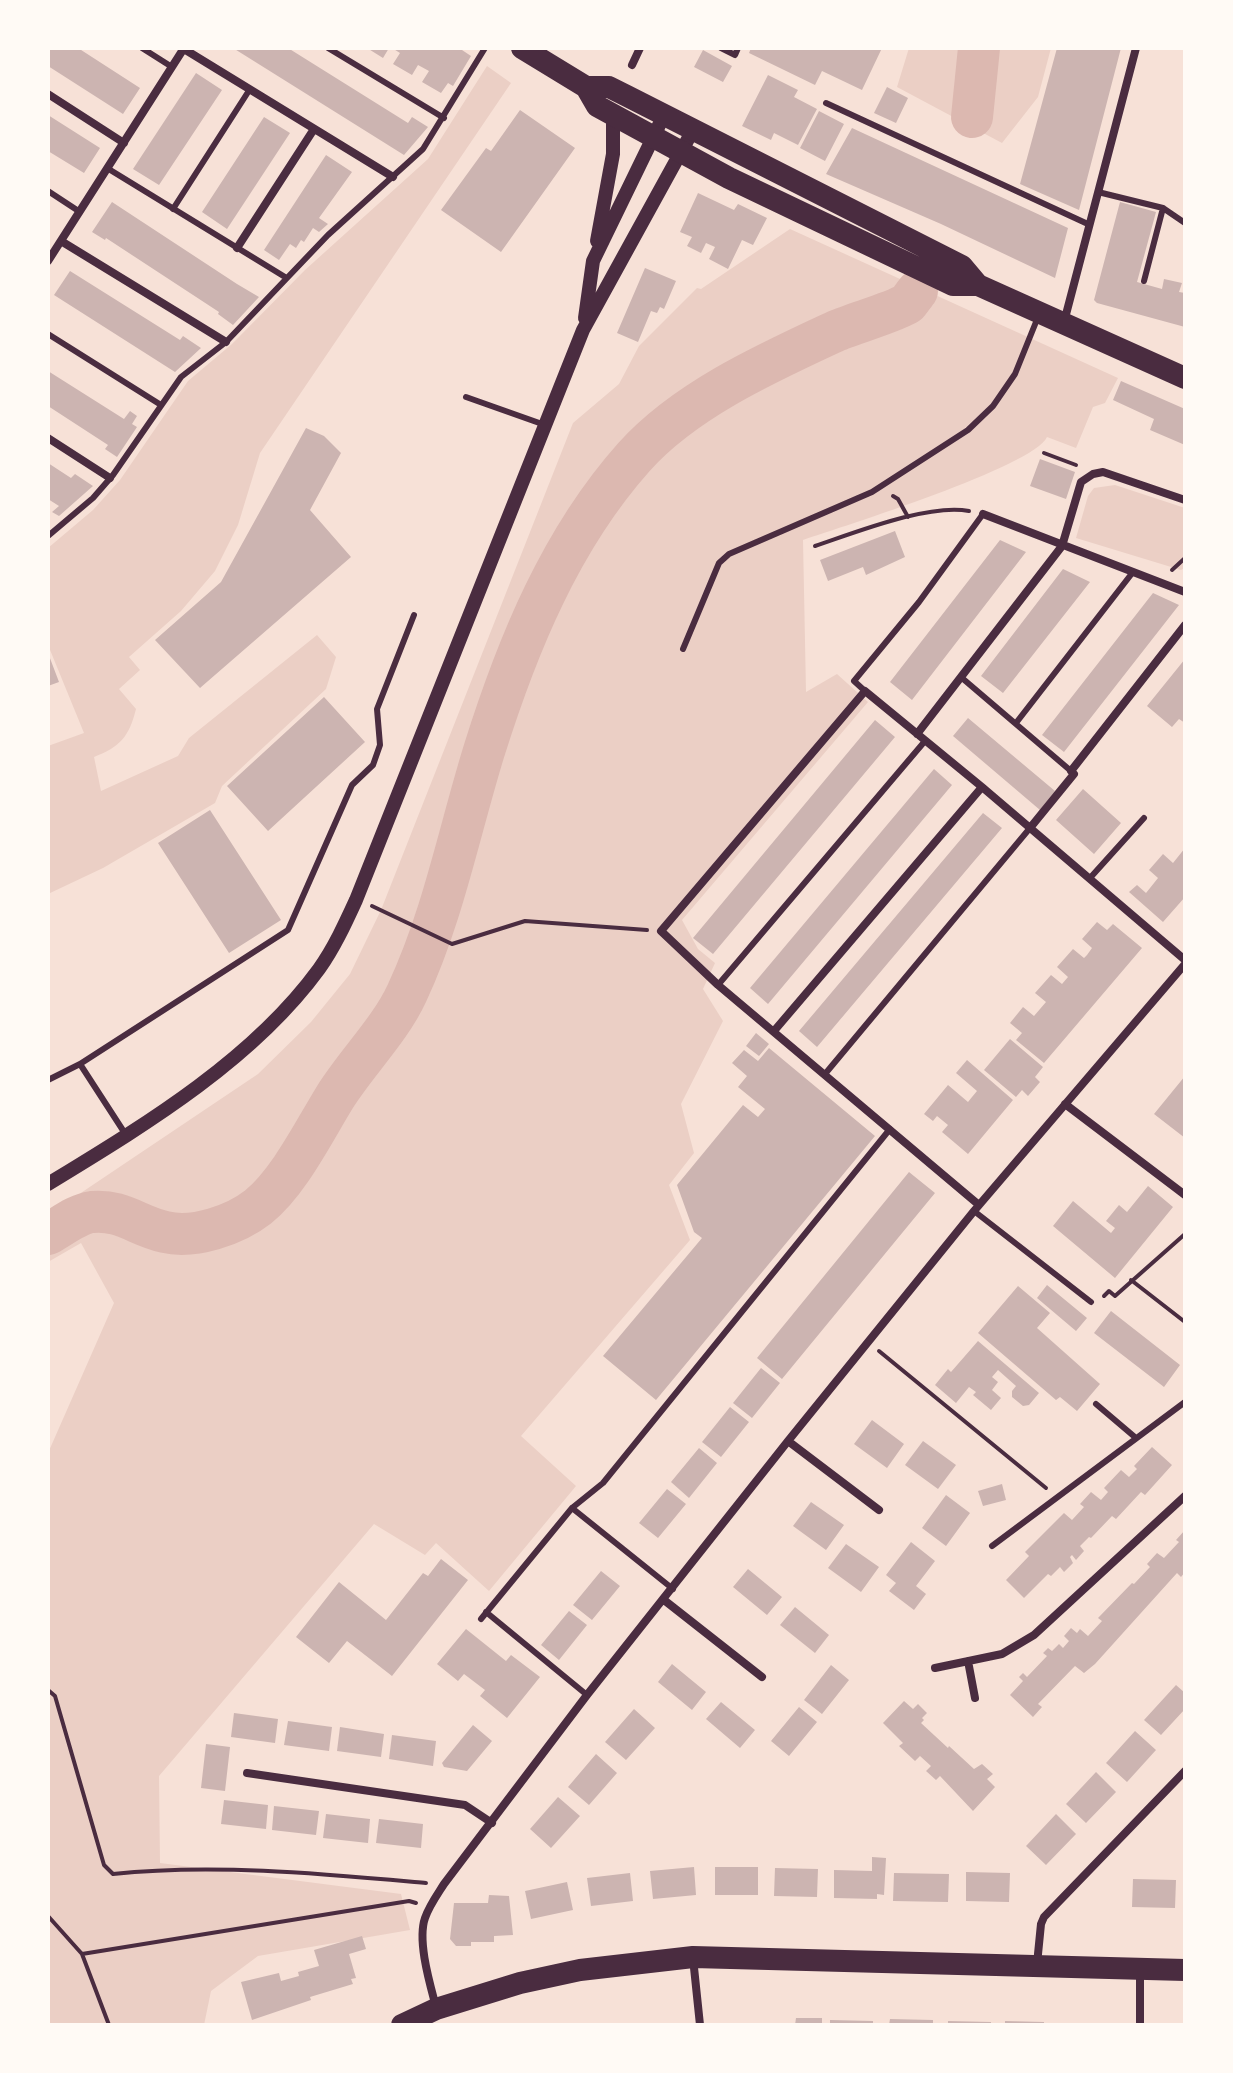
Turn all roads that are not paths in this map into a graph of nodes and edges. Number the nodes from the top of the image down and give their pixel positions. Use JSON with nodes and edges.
{"nodes":[{"id":1,"x":142,"y":48,"type":"edge"},
{"id":2,"x":184,"y":48,"type":"edge"},
{"id":3,"x":328,"y":48,"type":"edge"},
{"id":4,"x":485,"y":48,"type":"edge"},
{"id":5,"x":522,"y":48,"type":"edge"},
{"id":6,"x":640,"y":48,"type":"edge"},
{"id":7,"x":721,"y":48,"type":"edge"},
{"id":8,"x":1136,"y":48,"type":"edge"},
{"id":9,"x":737,"y":52,"type":"edge"},
{"id":10,"x":632,"y":65,"type":"dead end"},
{"id":11,"x":172,"y":67,"type":"junction"},
{"id":12,"x":586,"y":87,"type":"junction"},
{"id":13,"x":250,"y":89,"type":"junction"},
{"id":14,"x":48,"y":94,"type":"edge"},
{"id":15,"x":826,"y":103,"type":"dead end"},
{"id":16,"x":664,"y":115,"type":"junction"},
{"id":17,"x":613,"y":116,"type":"junction"},
{"id":18,"x":444,"y":118,"type":"junction"},
{"id":19,"x":314,"y":129,"type":"junction"},
{"id":20,"x":693,"y":130,"type":"junction"},
{"id":21,"x":654,"y":137,"type":"junction"},
{"id":22,"x":124,"y":143,"type":"junction"},
{"id":23,"x":681,"y":153,"type":"junction"},
{"id":24,"x":107,"y":168,"type":"junction"},
{"id":25,"x":393,"y":177,"type":"junction"},
{"id":26,"x":48,"y":191,"type":"edge"},
{"id":27,"x":1098,"y":192,"type":"junction"},
{"id":28,"x":1163,"y":208,"type":"junction"},
{"id":29,"x":173,"y":209,"type":"junction"},
{"id":30,"x":80,"y":212,"type":"junction"},
{"id":31,"x":1185,"y":223,"type":"edge"},
{"id":32,"x":1090,"y":225,"type":"junction"},
{"id":33,"x":61,"y":241,"type":"junction"},
{"id":34,"x":237,"y":248,"type":"junction"},
{"id":35,"x":48,"y":261,"type":"edge"},
{"id":36,"x":593,"y":261,"type":"junction"},
{"id":37,"x":285,"y":277,"type":"junction"},
{"id":38,"x":1144,"y":281,"type":"dead end"},
{"id":39,"x":978,"y":285,"type":"junction"},
{"id":40,"x":1040,"y":312,"type":"junction"},
{"id":41,"x":1064,"y":324,"type":"junction"},
{"id":42,"x":583,"y":330,"type":"junction"},
{"id":43,"x":48,"y":334,"type":"edge"},
{"id":44,"x":226,"y":342,"type":"junction"},
{"id":45,"x":1185,"y":378,"type":"edge"},
{"id":46,"x":466,"y":397,"type":"dead end"},
{"id":47,"x":161,"y":405,"type":"junction"},
{"id":48,"x":545,"y":425,"type":"junction"},
{"id":49,"x":48,"y":438,"type":"edge"},
{"id":50,"x":110,"y":478,"type":"junction"},
{"id":51,"x":1185,"y":500,"type":"edge"},
{"id":52,"x":983,"y":514,"type":"joint"},
{"id":53,"x":48,"y":536,"type":"edge"},
{"id":54,"x":1062,"y":546,"type":"junction"},
{"id":55,"x":1133,"y":572,"type":"junction"},
{"id":56,"x":1185,"y":592,"type":"edge"},
{"id":57,"x":414,"y":615,"type":"dead end"},
{"id":58,"x":1185,"y":625,"type":"edge"},
{"id":59,"x":683,"y":649,"type":"dead end"},
{"id":60,"x":962,"y":678,"type":"junction"},
{"id":61,"x":865,"y":691,"type":"junction"},
{"id":62,"x":1016,"y":723,"type":"junction"},
{"id":63,"x":917,"y":734,"type":"junction"},
{"id":64,"x":925,"y":741,"type":"junction"},
{"id":65,"x":1071,"y":771,"type":"junction"},
{"id":66,"x":982,"y":787,"type":"junction"},
{"id":67,"x":1144,"y":818,"type":"dead end"},
{"id":68,"x":1030,"y":828,"type":"junction"},
{"id":69,"x":1090,"y":878,"type":"junction"},
{"id":70,"x":1185,"y":962,"type":"edge"},
{"id":71,"x":718,"y":985,"type":"junction"},
{"id":72,"x":774,"y":1031,"type":"junction"},
{"id":73,"x":80,"y":1064,"type":"junction"},
{"id":74,"x":825,"y":1074,"type":"junction"},
{"id":75,"x":48,"y":1080,"type":"edge"},
{"id":76,"x":1065,"y":1104,"type":"junction"},
{"id":77,"x":890,"y":1129,"type":"junction"},
{"id":78,"x":126,"y":1135,"type":"junction"},
{"id":79,"x":48,"y":1184,"type":"edge"},
{"id":80,"x":1185,"y":1195,"type":"edge"},
{"id":81,"x":977,"y":1208,"type":"junction"},
{"id":82,"x":1091,"y":1302,"type":"road end"},
{"id":83,"x":1185,"y":1402,"type":"edge"},
{"id":84,"x":1096,"y":1404,"type":"dead end"},
{"id":85,"x":1136,"y":1438,"type":"junction"},
{"id":86,"x":788,"y":1441,"type":"junction"},
{"id":87,"x":1185,"y":1496,"type":"edge"},
{"id":88,"x":572,"y":1508,"type":"junction"},
{"id":89,"x":879,"y":1510,"type":"dead end"},
{"id":90,"x":992,"y":1546,"type":"dead end"},
{"id":91,"x":673,"y":1589,"type":"junction"},
{"id":92,"x":664,"y":1600,"type":"junction"},
{"id":93,"x":968,"y":1661,"type":"junction"},
{"id":94,"x":935,"y":1668,"type":"dead end"},
{"id":95,"x":762,"y":1677,"type":"dead end"},
{"id":96,"x":587,"y":1695,"type":"junction"},
{"id":97,"x":975,"y":1698,"type":"dead end"},
{"id":98,"x":1185,"y":1771,"type":"edge"},
{"id":99,"x":247,"y":1773,"type":"dead end"},
{"id":100,"x":492,"y":1823,"type":"junction"},
{"id":101,"x":693,"y":1957,"type":"junction"},
{"id":102,"x":1037,"y":1965,"type":"junction"},
{"id":103,"x":1140,"y":1969,"type":"junction"},
{"id":104,"x":1185,"y":1970,"type":"edge"},
{"id":105,"x":436,"y":2009,"type":"junction"},
{"id":106,"x":402,"y":2025,"type":"edge"},
{"id":107,"x":700,"y":2025,"type":"edge"},
{"id":108,"x":1140,"y":2025,"type":"edge"}],
"edges":[{"from":1,"to":11,"type":"lane"},
{"from":2,"to":11,"type":"street"},
{"from":2,"to":13,"type":"street"},
{"from":3,"to":18,"type":"lane"},
{"from":4,"to":18,"type":"lane"},
{"from":5,"to":12,"type":"highway"},
{"from":6,"to":10,"type":"street"},
{"from":7,"to":9,"type":"lane"},
{"from":8,"to":27,"type":"street"},
{"from":11,"to":22,"type":"street"},
{"from":12,"to":16,"type":"highway"},
{"from":12,"to":17,"type":"highway"},
{"from":13,"to":19,"type":"street"},
{"from":13,"to":29,"type":"lane"},
{"from":14,"to":22,"type":"street"},
{"from":15,"to":32,"type":"lane"},
{"from":16,"to":20,"type":"highway"},
{"from":16,"to":21,"type":"street"},
{"from":17,"to":21,"type":"highway"},
{"from":17,"to":36,"type":"street"},
{"from":18,"to":25,"type":"lane"},
{"from":19,"to":25,"type":"street"},
{"from":19,"to":34,"type":"street"},
{"from":20,"to":23,"type":"street"},
{"from":20,"to":39,"type":"highway"},
{"from":21,"to":23,"type":"highway"},
{"from":21,"to":36,"type":"street"},
{"from":22,"to":24,"type":"street"},
{"from":23,"to":39,"type":"highway"},
{"from":23,"to":42,"type":"street"},
{"from":24,"to":29,"type":"lane"},
{"from":24,"to":30,"type":"street"},
{"from":25,"to":37,"type":"lane"},
{"from":26,"to":30,"type":"lane"},
{"from":27,"to":28,"type":"lane"},
{"from":27,"to":32,"type":"street"},
{"from":28,"to":31,"type":"lane"},
{"from":28,"to":38,"type":"lane"},
{"from":29,"to":34,"type":"lane"},
{"from":30,"to":33,"type":"street"},
{"from":32,"to":41,"type":"street"},
{"from":33,"to":35,"type":"street"},
{"from":33,"to":44,"type":"street"},
{"from":34,"to":37,"type":"lane"},
{"from":36,"to":42,"type":"street"},
{"from":37,"to":44,"type":"lane"},
{"from":39,"to":40,"type":"highway"},
{"from":40,"to":41,"type":"highway"},
{"from":40,"to":59,"type":"lane"},
{"from":41,"to":45,"type":"highway"},
{"from":42,"to":48,"type":"street"},
{"from":43,"to":47,"type":"lane"},
{"from":44,"to":47,"type":"lane"},
{"from":46,"to":48,"type":"lane"},
{"from":47,"to":50,"type":"lane"},
{"from":48,"to":78,"type":"street"},
{"from":49,"to":50,"type":"street"},
{"from":50,"to":53,"type":"lane"},
{"from":51,"to":54,"type":"street"},
{"from":52,"to":54,"type":"street"},
{"from":52,"to":61,"type":"lane"},
{"from":54,"to":55,"type":"street"},
{"from":54,"to":60,"type":"street"},
{"from":55,"to":56,"type":"street"},
{"from":55,"to":62,"type":"lane"},
{"from":57,"to":73,"type":"lane"},
{"from":58,"to":65,"type":"street"},
{"from":60,"to":62,"type":"lane"},
{"from":60,"to":63,"type":"street"},
{"from":61,"to":63,"type":"street"},
{"from":61,"to":71,"type":"street"},
{"from":62,"to":65,"type":"lane"},
{"from":63,"to":64,"type":"street"},
{"from":64,"to":66,"type":"street"},
{"from":64,"to":71,"type":"lane"},
{"from":65,"to":68,"type":"street"},
{"from":66,"to":68,"type":"street"},
{"from":66,"to":72,"type":"street"},
{"from":67,"to":69,"type":"lane"},
{"from":68,"to":69,"type":"street"},
{"from":68,"to":74,"type":"lane"},
{"from":69,"to":70,"type":"street"},
{"from":70,"to":76,"type":"street"},
{"from":71,"to":72,"type":"street"},
{"from":72,"to":74,"type":"street"},
{"from":73,"to":75,"type":"lane"},
{"from":73,"to":78,"type":"lane"},
{"from":74,"to":77,"type":"street"},
{"from":76,"to":80,"type":"street"},
{"from":76,"to":81,"type":"street"},
{"from":77,"to":81,"type":"street"},
{"from":77,"to":88,"type":"lane"},
{"from":78,"to":79,"type":"street"},
{"from":81,"to":82,"type":"lane"},
{"from":81,"to":86,"type":"street"},
{"from":83,"to":85,"type":"lane"},
{"from":84,"to":85,"type":"lane"},
{"from":85,"to":90,"type":"lane"},
{"from":86,"to":89,"type":"street"},
{"from":86,"to":91,"type":"street"},
{"from":87,"to":93,"type":"street"},
{"from":88,"to":91,"type":"lane"},
{"from":88,"to":96,"type":"lane"},
{"from":91,"to":92,"type":"street"},
{"from":92,"to":95,"type":"street"},
{"from":92,"to":96,"type":"street"},
{"from":93,"to":94,"type":"street"},
{"from":93,"to":97,"type":"street"},
{"from":96,"to":100,"type":"street"},
{"from":98,"to":102,"type":"street"},
{"from":99,"to":100,"type":"street"},
{"from":100,"to":105,"type":"street"},
{"from":101,"to":102,"type":"highway"},
{"from":101,"to":105,"type":"highway"},
{"from":101,"to":107,"type":"street"},
{"from":102,"to":103,"type":"highway"},
{"from":103,"to":104,"type":"highway"},
{"from":103,"to":108,"type":"street"},
{"from":105,"to":106,"type":"highway"}]}
